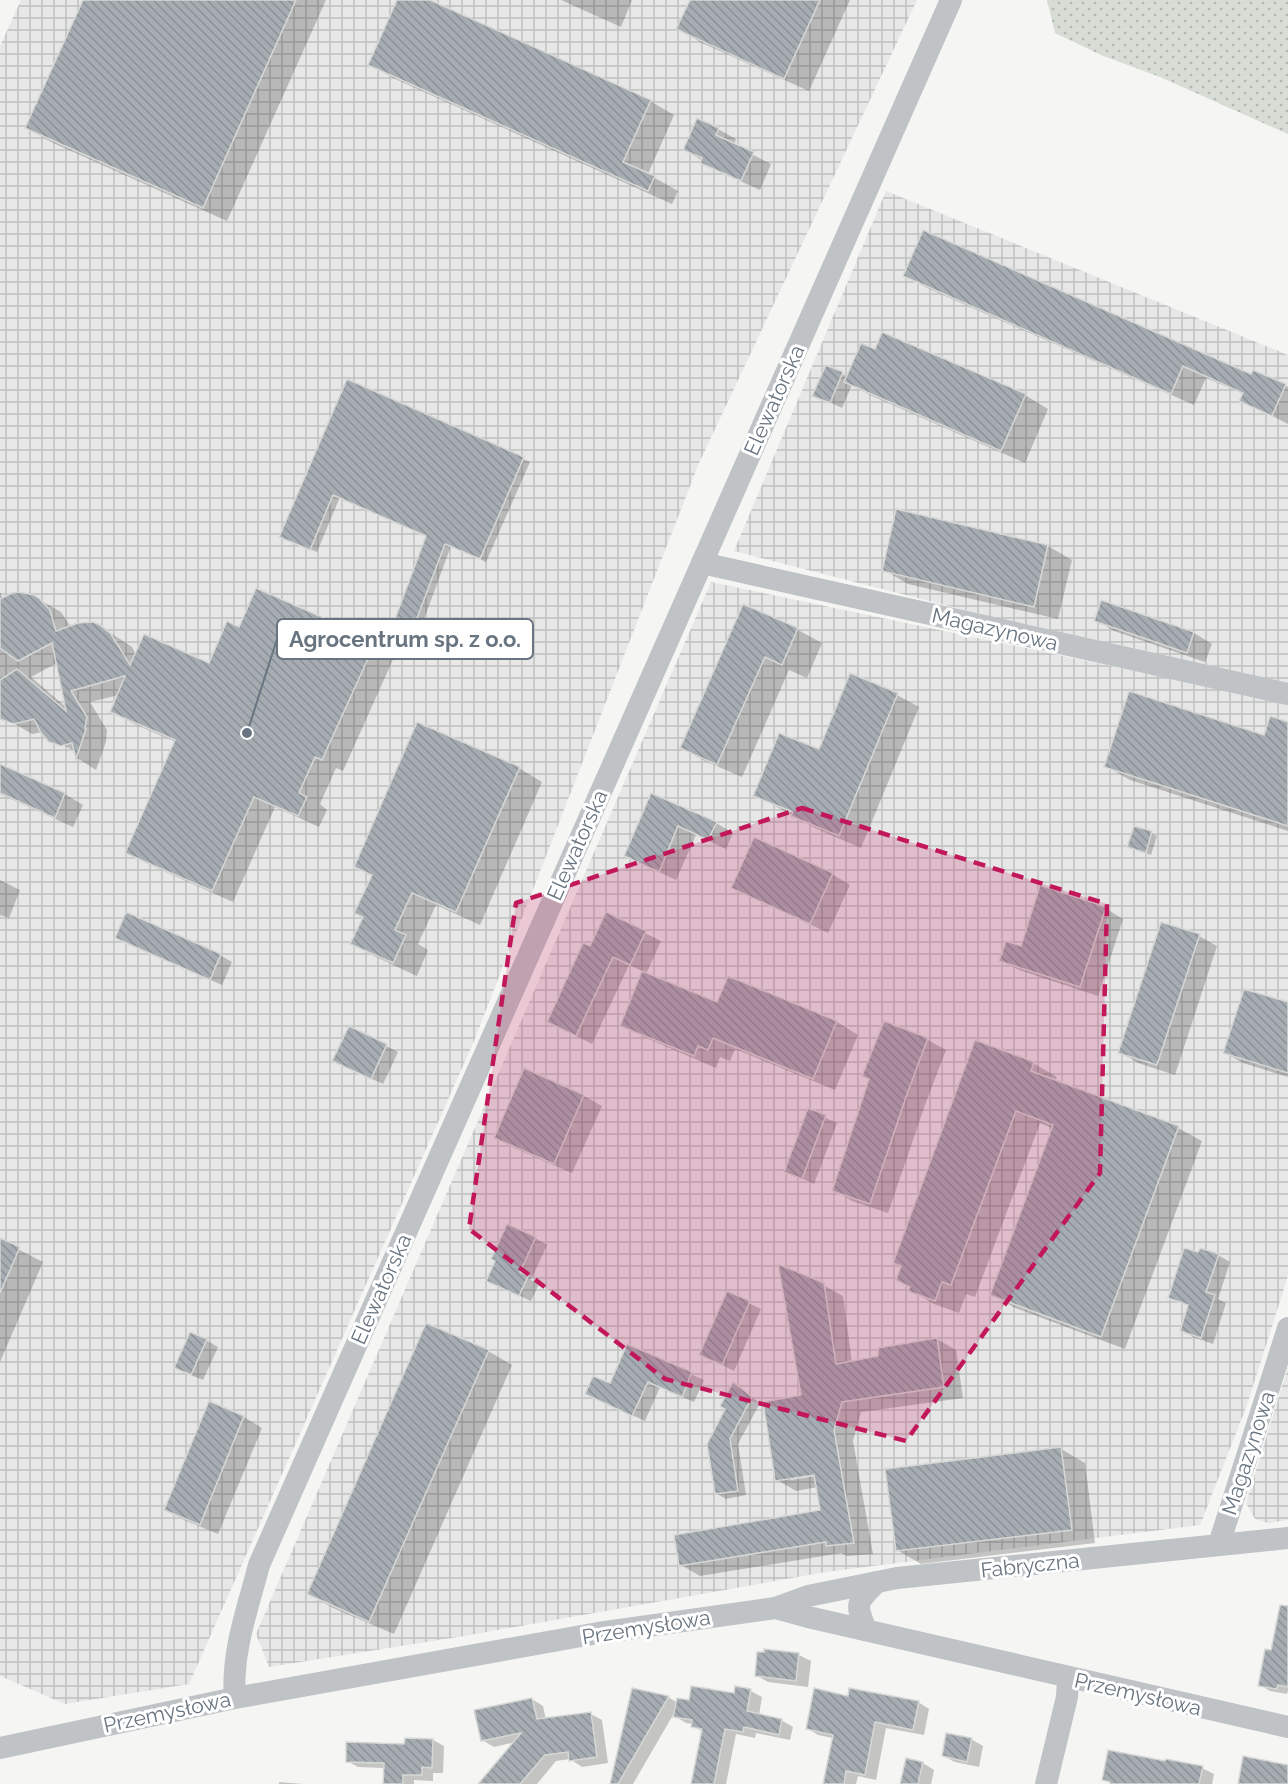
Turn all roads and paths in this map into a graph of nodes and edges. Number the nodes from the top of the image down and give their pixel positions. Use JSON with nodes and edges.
{"nodes":[{"id":1,"x":951,"y":0,"type":"edge"},
{"id":2,"x":702,"y":563,"type":"junction"},
{"id":3,"x":1288,"y":694,"type":"edge"},
{"id":4,"x":1288,"y":1328,"type":"edge"},
{"id":5,"x":1288,"y":1538,"type":"edge"},
{"id":6,"x":1219,"y":1544,"type":"junction"},
{"id":7,"x":878,"y":1582,"type":"junction"},
{"id":8,"x":775,"y":1608,"type":"junction"},
{"id":9,"x":866,"y":1630,"type":"junction"},
{"id":10,"x":1068,"y":1678,"type":"junction"},
{"id":11,"x":235,"y":1698,"type":"junction"},
{"id":12,"x":1288,"y":1727,"type":"edge"},
{"id":13,"x":0,"y":1748,"type":"edge"},
{"id":14,"x":1046,"y":1784,"type":"edge"}],
"edges":[{"from":1,"to":2,"type":"street","name":"Elewatorska"},
{"from":2,"to":3,"type":"street","name":"Magazynowa"},
{"from":2,"to":11,"type":"street","name":"Elewatorska"},
{"from":4,"to":6,"type":"street","name":"Magazynowa"},
{"from":5,"to":6,"type":"street","name":"Fabryczna"},
{"from":6,"to":7,"type":"street","name":"Fabryczna"},
{"from":7,"to":8,"type":"street","name":"Fabryczna"},
{"from":7,"to":9,"type":"street"},
{"from":8,"to":9,"type":"street","name":"Przemysłowa"},
{"from":8,"to":11,"type":"street","name":"Przemysłowa"},
{"from":9,"to":10,"type":"street","name":"Przemysłowa"},
{"from":10,"to":12,"type":"street","name":"Przemysłowa"},
{"from":10,"to":14,"type":"street"},
{"from":11,"to":13,"type":"street","name":"Przemysłowa"}]}
